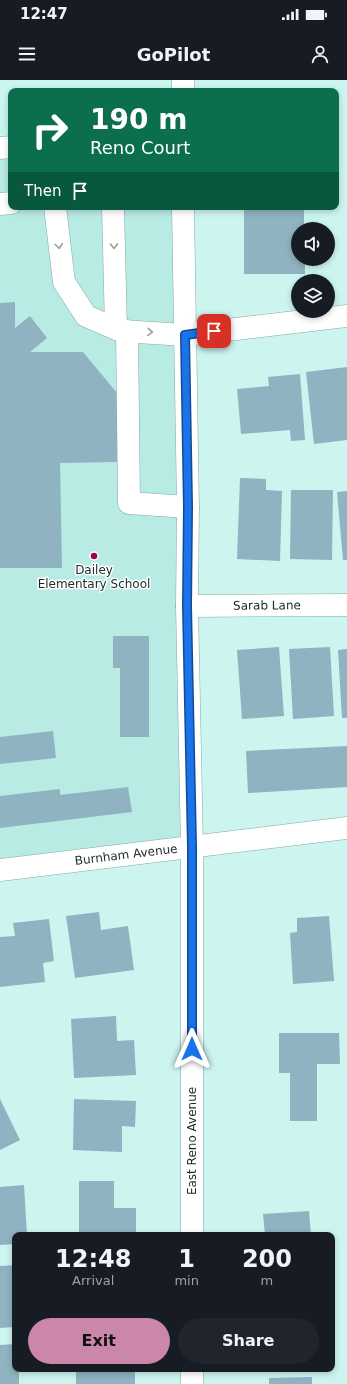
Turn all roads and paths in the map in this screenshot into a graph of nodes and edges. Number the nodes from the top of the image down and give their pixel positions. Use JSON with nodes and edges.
{"nodes":[{"id":1,"x":55,"y":210,"type":"edge"},
{"id":2,"x":113,"y":210,"type":"edge"},
{"id":3,"x":183,"y":210,"type":"edge"},
{"id":4,"x":347,"y":316,"type":"edge"},
{"id":5,"x":122,"y":330,"type":"junction"},
{"id":6,"x":185,"y":335,"type":"junction"},
{"id":7,"x":188,"y":507,"type":"junction"},
{"id":8,"x":347,"y":605,"type":"edge"},
{"id":9,"x":187,"y":606,"type":"junction"},
{"id":10,"x":347,"y":828,"type":"edge"},
{"id":11,"x":192,"y":847,"type":"junction"},
{"id":12,"x":0,"y":870,"type":"edge"},
{"id":13,"x":192,"y":1232,"type":"edge"},
{"id":14,"x":192,"y":1372,"type":"edge"},
{"id":15,"x":192,"y":1384,"type":"edge"}],
"edges":[{"from":1,"to":5,"type":"street","one_way":true},
{"from":2,"to":5,"type":"street","one_way":true},
{"from":3,"to":6,"type":"street","name":"East Reno Avenue"},
{"from":4,"to":6,"type":"street"},
{"from":5,"to":6,"type":"street","one_way":true},
{"from":5,"to":7,"type":"street"},
{"from":6,"to":7,"type":"street","name":"East Reno Avenue"},
{"from":7,"to":9,"type":"street","name":"East Reno Avenue"},
{"from":8,"to":9,"type":"street","name":"Sarab Lane"},
{"from":9,"to":11,"type":"street","name":"East Reno Avenue"},
{"from":10,"to":11,"type":"street","name":"Burnham Avenue"},
{"from":11,"to":12,"type":"street","name":"Burnham Avenue"},
{"from":11,"to":13,"type":"street","name":"East Reno Avenue"},
{"from":14,"to":15,"type":"street"}]}
